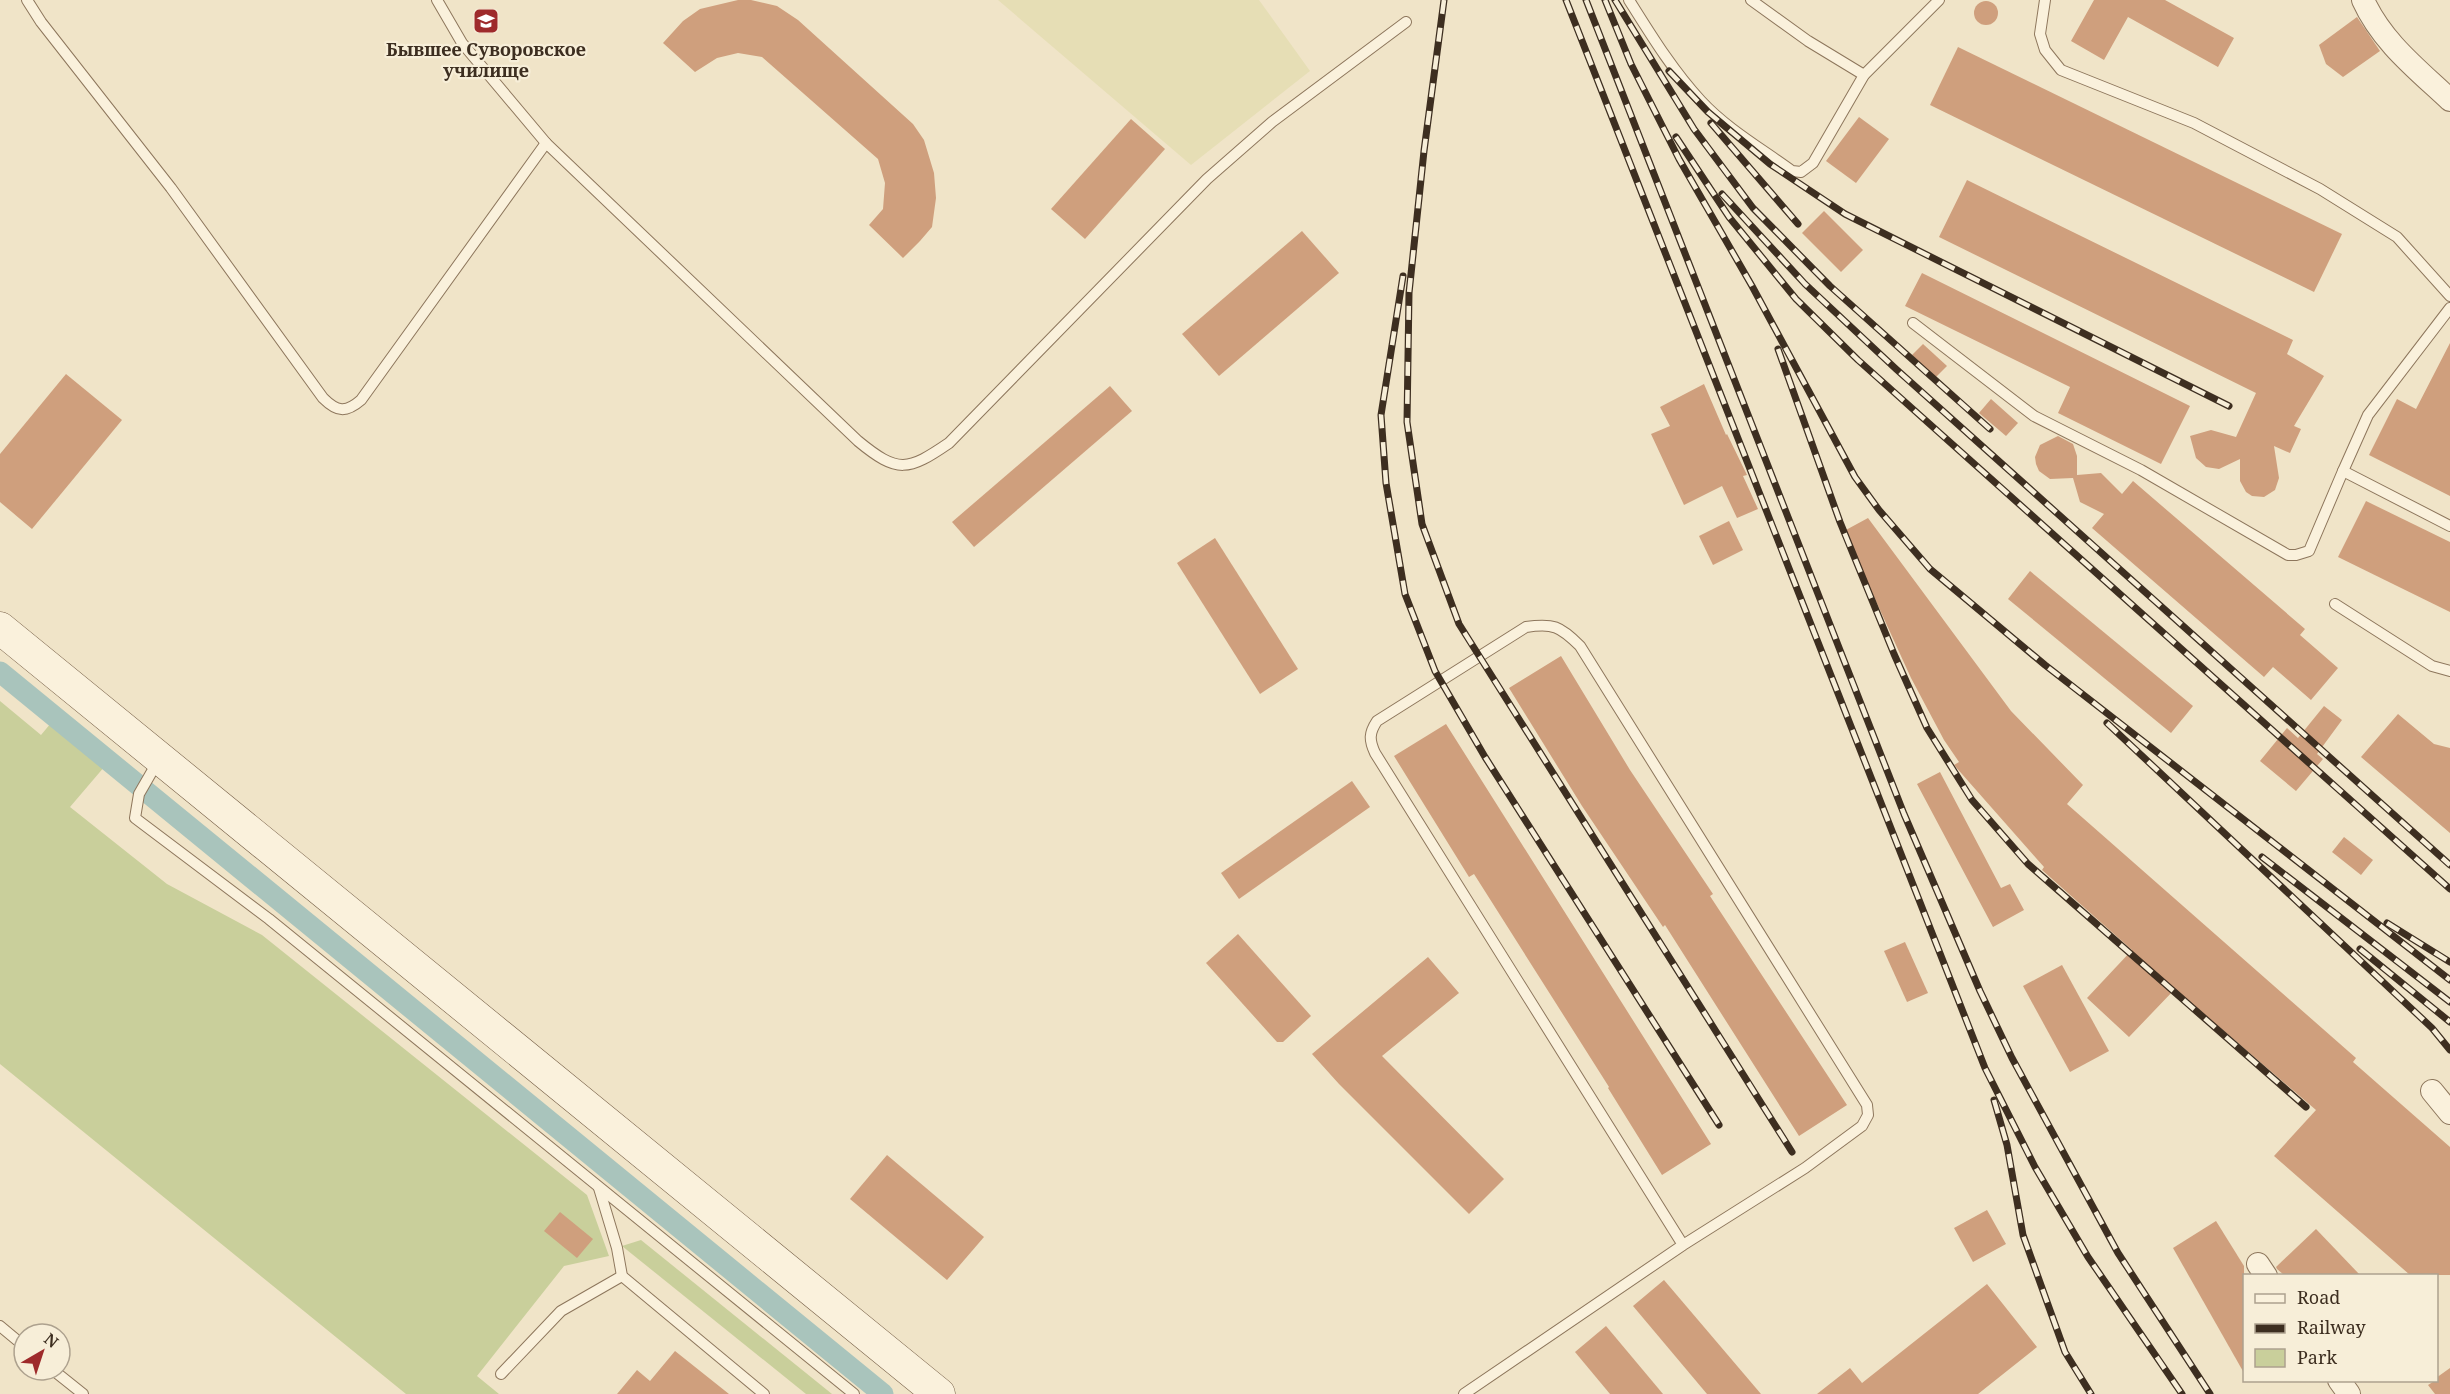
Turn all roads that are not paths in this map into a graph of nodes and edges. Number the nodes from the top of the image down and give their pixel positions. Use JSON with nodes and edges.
{"nodes":[{"id":1,"x":27,"y":0,"type":"edge"},
{"id":2,"x":437,"y":0,"type":"edge"},
{"id":3,"x":1629,"y":0,"type":"edge"},
{"id":4,"x":1751,"y":0,"type":"edge"},
{"id":5,"x":1939,"y":0,"type":"edge"},
{"id":6,"x":2045,"y":0,"type":"edge"},
{"id":7,"x":2362,"y":0,"type":"edge"},
{"id":8,"x":1406,"y":22,"type":"dead end"},
{"id":9,"x":1864,"y":75,"type":"junction"},
{"id":10,"x":2450,"y":100,"type":"edge"},
{"id":11,"x":546,"y":143,"type":"junction"},
{"id":12,"x":2450,"y":296,"type":"edge"},
{"id":13,"x":2450,"y":308,"type":"edge"},
{"id":14,"x":1913,"y":323,"type":"dead end"},
{"id":15,"x":2343,"y":471,"type":"junction"},
{"id":16,"x":2450,"y":526,"type":"edge"},
{"id":17,"x":2335,"y":604,"type":"dead end"},
{"id":18,"x":0,"y":628,"type":"edge"},
{"id":19,"x":2450,"y":671,"type":"edge"},
{"id":20,"x":160,"y":758,"type":"junction"},
{"id":21,"x":2432,"y":1091,"type":"dead end"},
{"id":22,"x":2450,"y":1113,"type":"edge"},
{"id":23,"x":599,"y":1187,"type":"junction"},
{"id":24,"x":1683,"y":1245,"type":"junction"},
{"id":25,"x":622,"y":1275,"type":"junction"},
{"id":26,"x":0,"y":1326,"type":"edge"},
{"id":27,"x":12,"y":1336,"type":"edge"},
{"id":28,"x":501,"y":1374,"type":"dead end"},
{"id":29,"x":68,"y":1382,"type":"edge"},
{"id":30,"x":83,"y":1394,"type":"edge"},
{"id":31,"x":764,"y":1394,"type":"edge"},
{"id":32,"x":854,"y":1394,"type":"edge"},
{"id":33,"x":939,"y":1394,"type":"edge"},
{"id":34,"x":1464,"y":1394,"type":"edge"}],
"edges":[{"from":1,"to":11,"type":"lane"},
{"from":2,"to":11,"type":"lane"},
{"from":3,"to":9,"type":"lane"},
{"from":4,"to":9,"type":"lane"},
{"from":5,"to":9,"type":"lane"},
{"from":6,"to":12,"type":"lane"},
{"from":7,"to":10,"type":"street"},
{"from":8,"to":11,"type":"lane"},
{"from":13,"to":15,"type":"lane"},
{"from":14,"to":15,"type":"lane"},
{"from":15,"to":16,"type":"lane"},
{"from":17,"to":19,"type":"lane"},
{"from":18,"to":20,"type":"street"},
{"from":20,"to":23,"type":"lane"},
{"from":20,"to":33,"type":"street"},
{"from":21,"to":22,"type":"street"},
{"from":23,"to":25,"type":"lane"},
{"from":23,"to":32,"type":"lane"},
{"from":24,"to":24,"type":"lane"},
{"from":24,"to":34,"type":"lane"},
{"from":25,"to":28,"type":"lane"},
{"from":25,"to":31,"type":"lane"},
{"from":26,"to":27,"type":"lane"},
{"from":29,"to":30,"type":"lane"}]}
